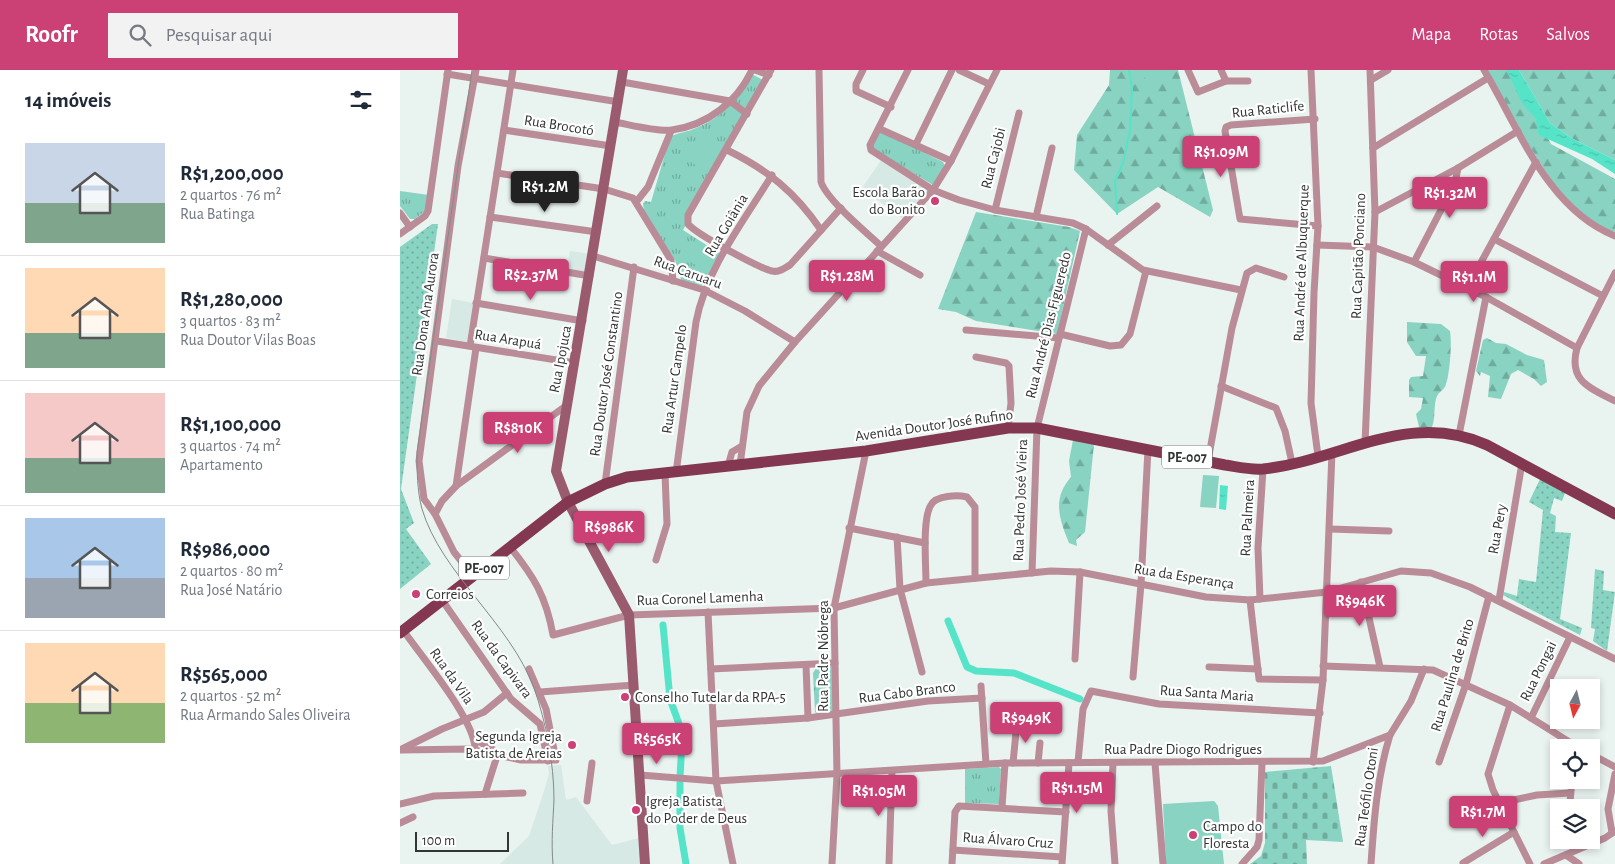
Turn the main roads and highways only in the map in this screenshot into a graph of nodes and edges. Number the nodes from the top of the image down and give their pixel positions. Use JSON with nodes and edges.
{"nodes":[{"id":1,"x":623,"y":70,"type":"edge"},
{"id":2,"x":568,"y":502,"type":"junction"},
{"id":3,"x":1615,"y":514,"type":"edge"},
{"id":4,"x":402,"y":632,"type":"edge"},
{"id":5,"x":645,"y":864,"type":"edge"}],
"edges":[{"from":1,"to":2,"type":"main road","name":"Rua Ipojuca"},
{"from":2,"to":3,"type":"main road","name":"Avenida Doutor José Rufino","number":"PE-007"},
{"from":2,"to":4,"type":"main road","name":"Avenida Doutor José Rufino","number":"PE-007"},
{"from":2,"to":5,"type":"main road","name":"Rua Ipojuca"}]}
